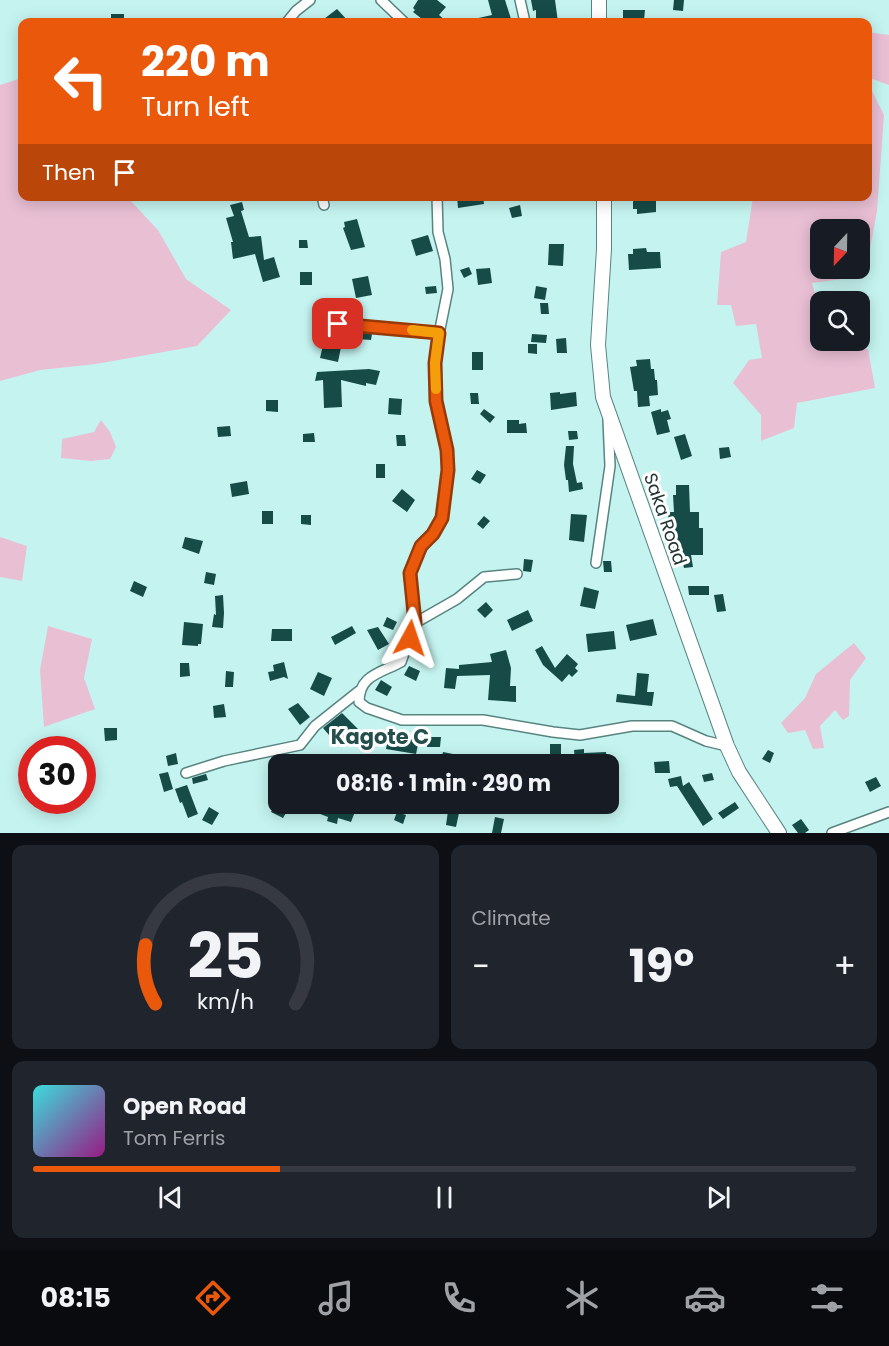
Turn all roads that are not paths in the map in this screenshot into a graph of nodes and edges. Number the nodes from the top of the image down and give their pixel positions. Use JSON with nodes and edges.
{"nodes":[{"id":1,"x":310,"y":0,"type":"edge"},
{"id":2,"x":381,"y":0,"type":"edge"},
{"id":3,"x":520,"y":0,"type":"edge"},
{"id":4,"x":599,"y":0,"type":"edge"},
{"id":5,"x":290,"y":18,"type":"edge"},
{"id":6,"x":400,"y":18,"type":"edge"},
{"id":7,"x":524,"y":18,"type":"edge"},
{"id":8,"x":599,"y":18,"type":"edge"},
{"id":9,"x":437,"y":201,"type":"edge"},
{"id":10,"x":604,"y":201,"type":"edge"},
{"id":11,"x":338,"y":324,"type":"dead end"},
{"id":12,"x":439,"y":333,"type":"junction"},
{"id":13,"x":608,"y":414,"type":"junction"},
{"id":14,"x":596,"y":563,"type":"dead end"},
{"id":15,"x":517,"y":574,"type":"dead end"},
{"id":16,"x":415,"y":623,"type":"junction"},
{"id":17,"x":359,"y":691,"type":"junction"},
{"id":18,"x":727,"y":746,"type":"junction"},
{"id":19,"x":186,"y":773,"type":"dead end"},
{"id":20,"x":889,"y":812,"type":"edge"},
{"id":21,"x":779,"y":833,"type":"edge"},
{"id":22,"x":832,"y":833,"type":"edge"}],
"edges":[{"from":1,"to":5,"type":"street"},
{"from":2,"to":6,"type":"street"},
{"from":3,"to":7,"type":"street"},
{"from":4,"to":8,"type":"main road"},
{"from":9,"to":12,"type":"street"},
{"from":10,"to":13,"type":"main road","name":"Saka Road"},
{"from":11,"to":12,"type":"street"},
{"from":12,"to":16,"type":"street"},
{"from":13,"to":14,"type":"street"},
{"from":13,"to":18,"type":"main road","name":"Saka Road"},
{"from":15,"to":16,"type":"street"},
{"from":16,"to":17,"type":"street"},
{"from":17,"to":18,"type":"street"},
{"from":17,"to":19,"type":"street"},
{"from":18,"to":21,"type":"main road","name":"Saka Road"},
{"from":20,"to":22,"type":"street"}]}
